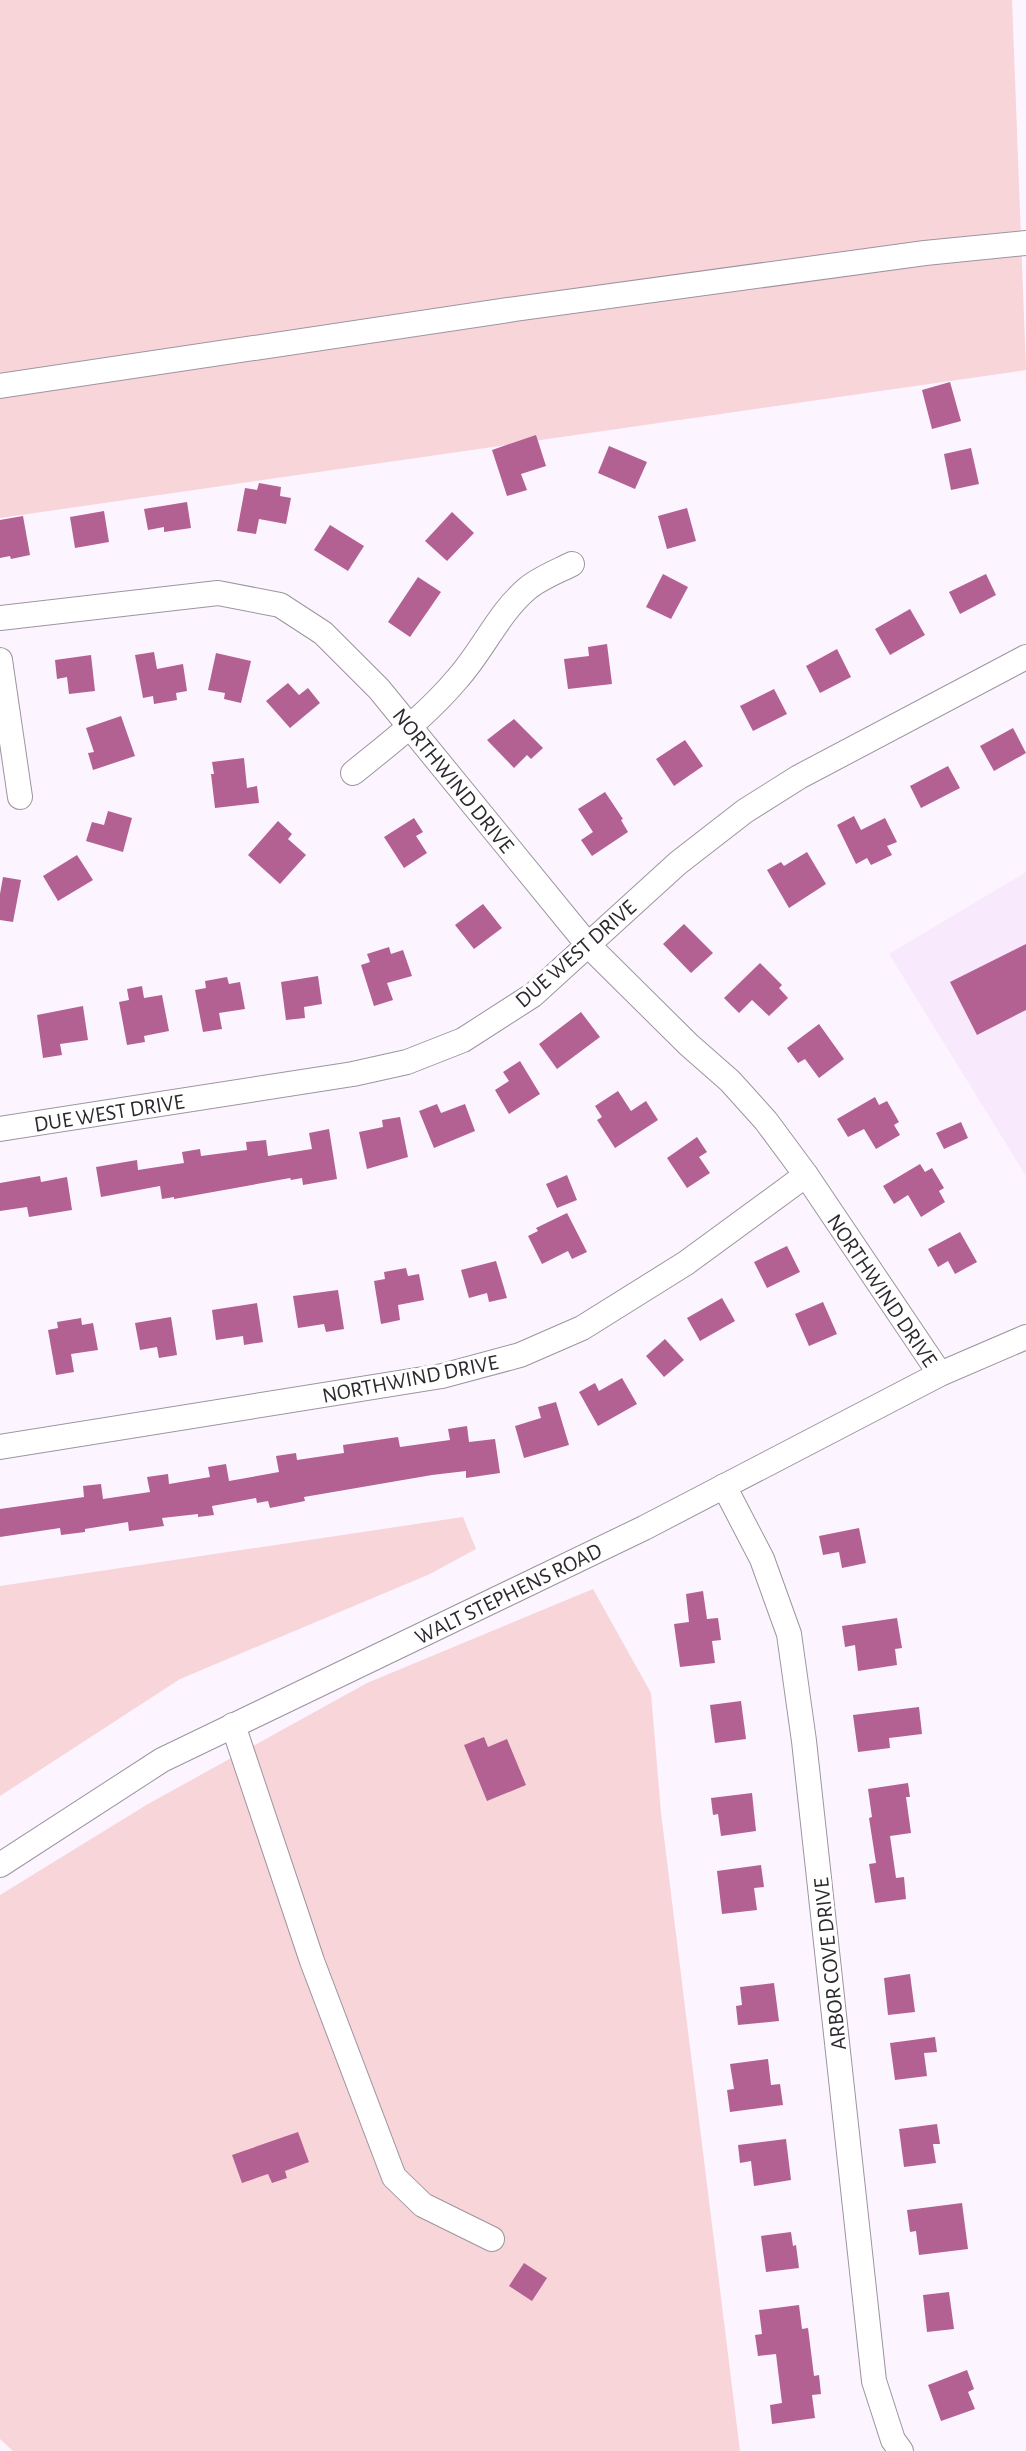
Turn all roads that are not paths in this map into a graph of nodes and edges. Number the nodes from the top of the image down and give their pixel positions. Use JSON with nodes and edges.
{"nodes":[{"id":1,"x":1026,"y":243,"type":"edge"},
{"id":2,"x":0,"y":386,"type":"edge"},
{"id":3,"x":572,"y":564,"type":"dead end"},
{"id":4,"x":0,"y":618,"type":"edge"},
{"id":5,"x":1026,"y":657,"type":"edge"},
{"id":6,"x":0,"y":660,"type":"edge"},
{"id":7,"x":410,"y":727,"type":"junction"},
{"id":8,"x":353,"y":773,"type":"dead end"},
{"id":9,"x":20,"y":797,"type":"dead end"},
{"id":10,"x":588,"y":945,"type":"junction"},
{"id":11,"x":0,"y":1129,"type":"edge"},
{"id":12,"x":806,"y":1175,"type":"junction"},
{"id":13,"x":1026,"y":1337,"type":"edge"},
{"id":14,"x":940,"y":1374,"type":"junction"},
{"id":15,"x":0,"y":1447,"type":"edge"},
{"id":16,"x":724,"y":1486,"type":"junction"},
{"id":17,"x":233,"y":1725,"type":"junction"},
{"id":18,"x":0,"y":1865,"type":"edge"},
{"id":19,"x":492,"y":2239,"type":"dead end"},
{"id":20,"x":901,"y":2451,"type":"edge"}],
"edges":[{"from":1,"to":2,"type":"street"},
{"from":3,"to":7,"type":"street"},
{"from":4,"to":7,"type":"street","name":"NORTHWIND DRIVE"},
{"from":5,"to":10,"type":"street","name":"DUE WEST DRIVE"},
{"from":6,"to":9,"type":"street"},
{"from":7,"to":8,"type":"street"},
{"from":7,"to":10,"type":"street","name":"NORTHWIND DRIVE"},
{"from":10,"to":11,"type":"street","name":"DUE WEST DRIVE"},
{"from":10,"to":12,"type":"street","name":"NORTHWIND DRIVE"},
{"from":12,"to":14,"type":"street","name":"NORTHWIND DRIVE"},
{"from":12,"to":15,"type":"street","name":"NORTHWIND DRIVE"},
{"from":13,"to":14,"type":"street","name":"WALT STEPHENS ROAD"},
{"from":14,"to":16,"type":"street","name":"WALT STEPHENS ROAD"},
{"from":16,"to":17,"type":"street","name":"WALT STEPHENS ROAD"},
{"from":16,"to":20,"type":"street","name":"ARBOR COVE DRIVE"},
{"from":17,"to":18,"type":"street","name":"WALT STEPHENS ROAD"},
{"from":17,"to":19,"type":"street"}]}
